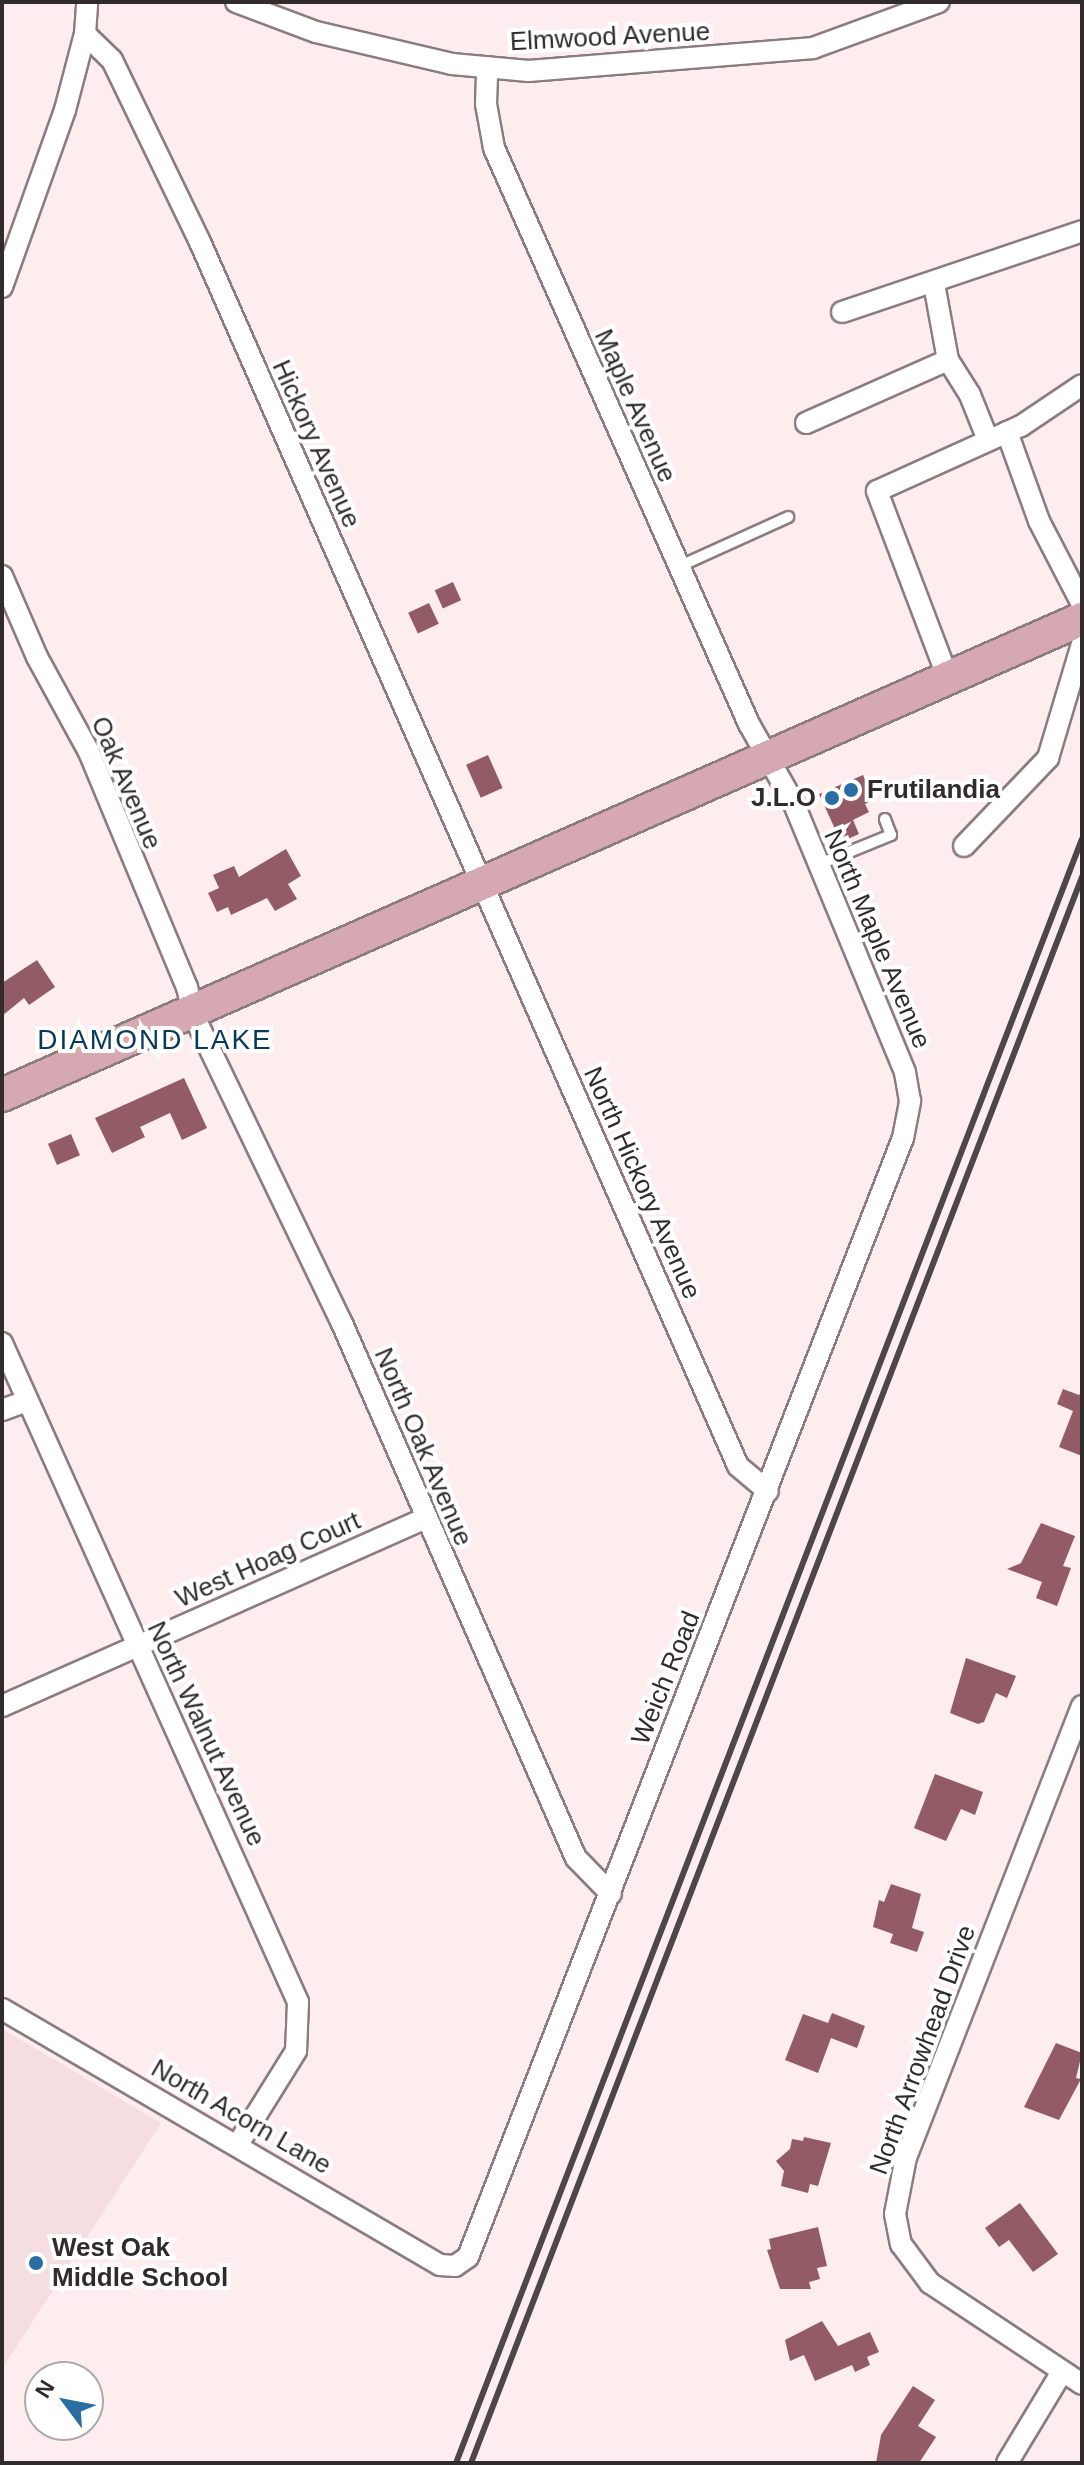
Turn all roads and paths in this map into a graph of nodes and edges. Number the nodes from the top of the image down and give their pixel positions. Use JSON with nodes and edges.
{"nodes":[{"id":1,"x":87,"y":2,"type":"edge"},
{"id":2,"x":236,"y":2,"type":"edge"},
{"id":3,"x":938,"y":2,"type":"edge"},
{"id":4,"x":85,"y":34,"type":"junction"},
{"id":5,"x":487,"y":67,"type":"junction"},
{"id":6,"x":1082,"y":231,"type":"edge"},
{"id":7,"x":934,"y":284,"type":"junction"},
{"id":8,"x":2,"y":287,"type":"edge"},
{"id":9,"x":842,"y":312,"type":"dead end"},
{"id":10,"x":948,"y":360,"type":"junction"},
{"id":11,"x":1082,"y":385,"type":"edge"},
{"id":12,"x":806,"y":423,"type":"dead end"},
{"id":13,"x":998,"y":436,"type":"junction"},
{"id":14,"x":788,"y":517,"type":"dead end"},
{"id":15,"x":678,"y":567,"type":"junction"},
{"id":16,"x":2,"y":576,"type":"edge"},
{"id":17,"x":1082,"y":604,"type":"edge"},
{"id":18,"x":1082,"y":619,"type":"edge"},
{"id":19,"x":1082,"y":644,"type":"edge"},
{"id":20,"x":948,"y":678,"type":"junction"},
{"id":21,"x":766,"y":758,"type":"junction"},
{"id":22,"x":885,"y":819,"type":"dead end"},
{"id":23,"x":964,"y":846,"type":"dead end"},
{"id":24,"x":817,"y":865,"type":"junction"},
{"id":25,"x":484,"y":885,"type":"junction"},
{"id":26,"x":193,"y":1014,"type":"junction"},
{"id":27,"x":2,"y":1095,"type":"edge"},
{"id":28,"x":910,"y":1101,"type":"joint"},
{"id":29,"x":2,"y":1343,"type":"edge"},
{"id":30,"x":27,"y":1401,"type":"junction"},
{"id":31,"x":2,"y":1410,"type":"edge"},
{"id":32,"x":768,"y":1491,"type":"junction"},
{"id":33,"x":423,"y":1519,"type":"junction"},
{"id":34,"x":135,"y":1648,"type":"junction"},
{"id":35,"x":2,"y":1706,"type":"edge"},
{"id":36,"x":1082,"y":1706,"type":"edge"},
{"id":37,"x":611,"y":1894,"type":"junction"},
{"id":38,"x":2,"y":2009,"type":"edge"},
{"id":39,"x":238,"y":2144,"type":"junction"},
{"id":40,"x":455,"y":2266,"type":"joint"},
{"id":41,"x":1062,"y":2372,"type":"junction"},
{"id":42,"x":1082,"y":2384,"type":"edge"},
{"id":43,"x":1007,"y":2463,"type":"edge"}],
"edges":[{"from":1,"to":4,"type":"street"},
{"from":2,"to":5,"type":"street","name":"Elmwood Avenue"},
{"from":3,"to":5,"type":"street","name":"Elmwood Avenue"},
{"from":4,"to":8,"type":"street"},
{"from":4,"to":25,"type":"street","name":"Hickory Avenue"},
{"from":5,"to":15,"type":"street","name":"Maple Avenue"},
{"from":6,"to":7,"type":"street"},
{"from":7,"to":9,"type":"street"},
{"from":7,"to":10,"type":"street"},
{"from":10,"to":12,"type":"street"},
{"from":10,"to":13,"type":"street"},
{"from":11,"to":13,"type":"street"},
{"from":13,"to":17,"type":"street"},
{"from":13,"to":20,"type":"street"},
{"from":14,"to":15,"type":"lane"},
{"from":15,"to":21,"type":"street","name":"Maple Avenue"},
{"from":16,"to":26,"type":"street","name":"Oak Avenue"},
{"from":18,"to":20,"type":"main road"},
{"from":19,"to":23,"type":"street"},
{"from":20,"to":21,"type":"main road"},
{"from":21,"to":24,"type":"street","name":"North Maple Avenue"},
{"from":21,"to":25,"type":"main road"},
{"from":22,"to":24,"type":"lane"},
{"from":24,"to":28,"type":"street","name":"North Maple Avenue"},
{"from":25,"to":26,"type":"main road"},
{"from":25,"to":32,"type":"street","name":"North Hickory Avenue"},
{"from":26,"to":27,"type":"main road"},
{"from":26,"to":33,"type":"street","name":"North Oak Avenue"},
{"from":28,"to":32,"type":"street","name":"Weich Road"},
{"from":29,"to":30,"type":"street","name":"North Walnut Avenue"},
{"from":30,"to":31,"type":"street"},
{"from":30,"to":34,"type":"street","name":"North Walnut Avenue"},
{"from":32,"to":37,"type":"street","name":"Weich Road"},
{"from":33,"to":34,"type":"street","name":"West Hoag Court"},
{"from":33,"to":37,"type":"street","name":"North Oak Avenue"},
{"from":34,"to":35,"type":"street","name":"West Hoag Court"},
{"from":34,"to":39,"type":"street","name":"North Walnut Avenue"},
{"from":36,"to":41,"type":"street","name":"North Arrowhead Drive"},
{"from":37,"to":40,"type":"street","name":"Weich Road"},
{"from":38,"to":39,"type":"street","name":"North Acorn Lane"},
{"from":39,"to":40,"type":"street","name":"North Acorn Lane"},
{"from":41,"to":42,"type":"street","name":"North Arrowhead Drive"},
{"from":41,"to":43,"type":"street"}]}
